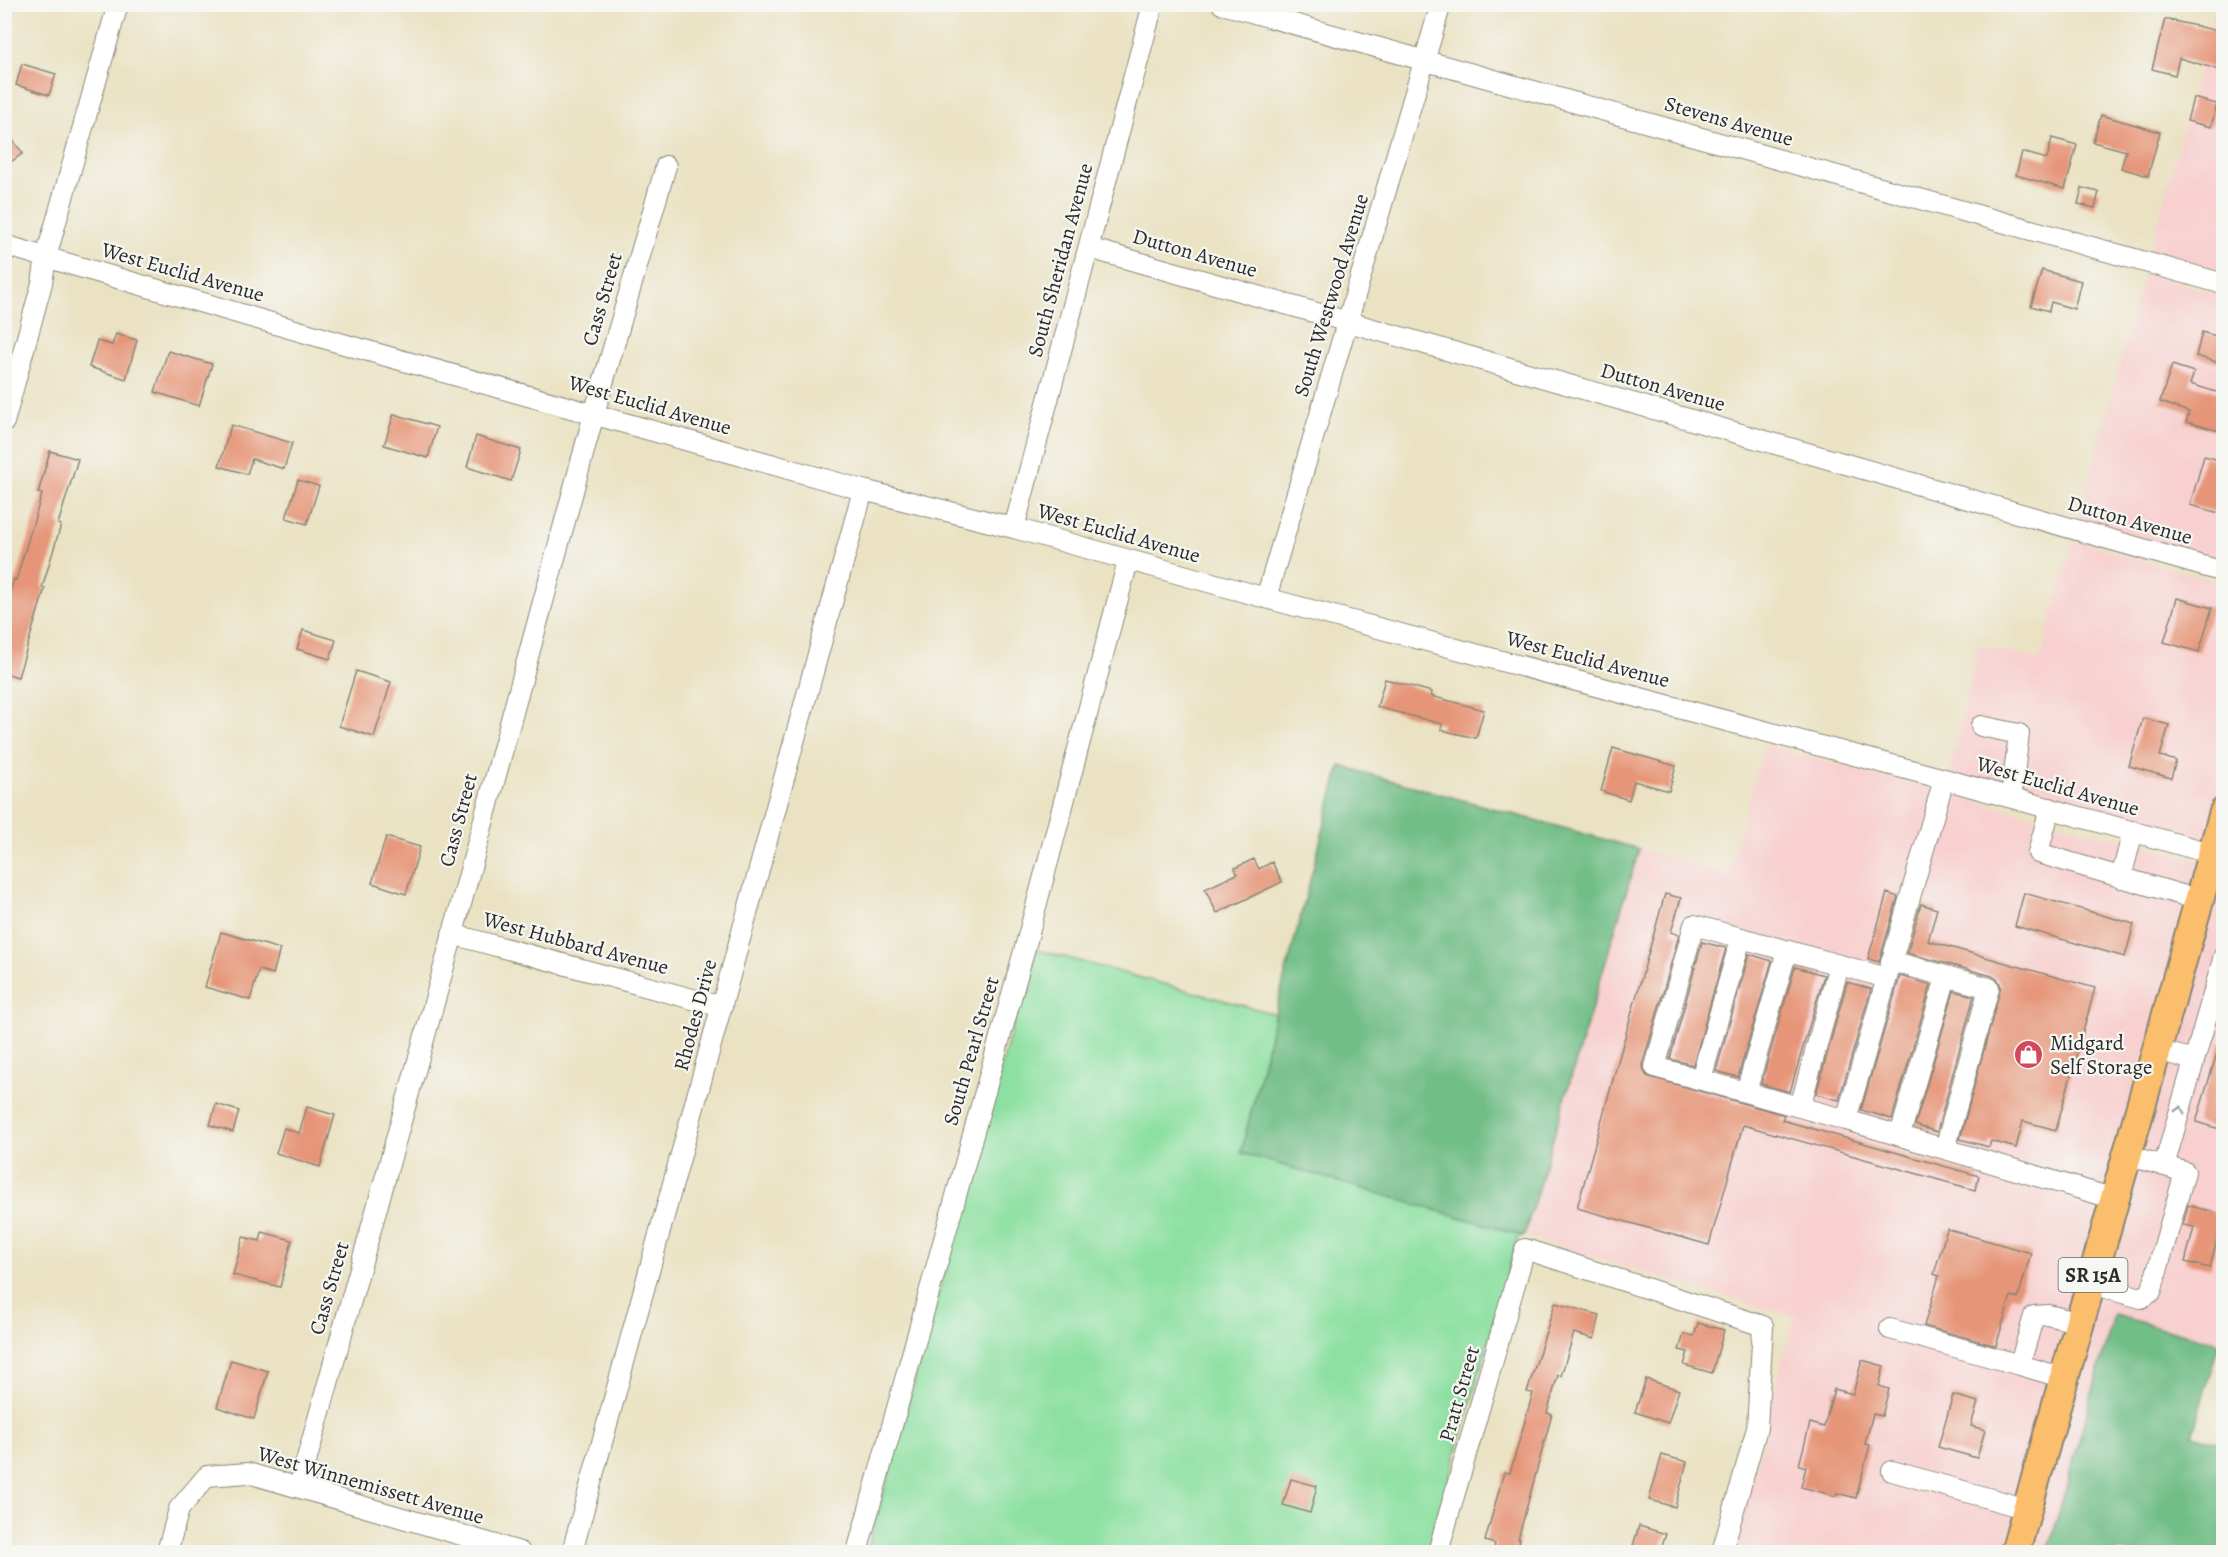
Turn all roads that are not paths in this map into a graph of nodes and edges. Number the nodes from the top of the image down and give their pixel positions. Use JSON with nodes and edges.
{"nodes":[{"id":1,"x":118,"y":4,"type":"edge"},
{"id":2,"x":1153,"y":4,"type":"edge"},
{"id":3,"x":1222,"y":4,"type":"edge"},
{"id":4,"x":1441,"y":4,"type":"edge"},
{"id":5,"x":1425,"y":62,"type":"junction"},
{"id":6,"x":666,"y":166,"type":"dead end"},
{"id":7,"x":4,"y":245,"type":"edge"},
{"id":8,"x":1089,"y":248,"type":"junction"},
{"id":9,"x":46,"y":257,"type":"junction"},
{"id":10,"x":2223,"y":284,"type":"edge"},
{"id":11,"x":1348,"y":322,"type":"junction"},
{"id":12,"x":594,"y":414,"type":"junction"},
{"id":13,"x":4,"y":422,"type":"edge"},
{"id":14,"x":863,"y":490,"type":"junction"},
{"id":15,"x":1014,"y":528,"type":"junction"},
{"id":16,"x":1128,"y":561,"type":"junction"},
{"id":17,"x":2223,"y":572,"type":"edge"},
{"id":18,"x":1266,"y":598,"type":"junction"},
{"id":19,"x":1981,"y":726,"type":"dead end"},
{"id":20,"x":1944,"y":779,"type":"junction"},
{"id":21,"x":2011,"y":797,"type":"junction"},
{"id":22,"x":2050,"y":808,"type":"junction"},
{"id":23,"x":2223,"y":812,"type":"edge"},
{"id":24,"x":2133,"y":831,"type":"junction"},
{"id":25,"x":2218,"y":855,"type":"edge"},
{"id":26,"x":2121,"y":878,"type":"junction"},
{"id":27,"x":2199,"y":900,"type":"junction"},
{"id":28,"x":452,"y":934,"type":"junction"},
{"id":29,"x":1742,"y":938,"type":"junction"},
{"id":30,"x":1787,"y":951,"type":"junction"},
{"id":31,"x":2223,"y":956,"type":"edge"},
{"id":32,"x":1839,"y":965,"type":"junction"},
{"id":33,"x":1889,"y":970,"type":"junction"},
{"id":34,"x":1946,"y":976,"type":"junction"},
{"id":35,"x":722,"y":1007,"type":"junction"},
{"id":36,"x":2157,"y":1050,"type":"junction"},
{"id":37,"x":2194,"y":1060,"type":"junction"},
{"id":38,"x":1701,"y":1079,"type":"junction"},
{"id":39,"x":1746,"y":1092,"type":"junction"},
{"id":40,"x":1800,"y":1107,"type":"junction"},
{"id":41,"x":1846,"y":1120,"type":"junction"},
{"id":42,"x":1900,"y":1135,"type":"junction"},
{"id":43,"x":1945,"y":1149,"type":"junction"},
{"id":44,"x":2127,"y":1155,"type":"junction"},
{"id":45,"x":2164,"y":1166,"type":"junction"},
{"id":46,"x":2115,"y":1199,"type":"junction"},
{"id":47,"x":2091,"y":1284,"type":"junction"},
{"id":48,"x":2080,"y":1323,"type":"junction"},
{"id":49,"x":1890,"y":1329,"type":"dead end"},
{"id":50,"x":2020,"y":1365,"type":"junction"},
{"id":51,"x":2064,"y":1378,"type":"junction"},
{"id":52,"x":1892,"y":1471,"type":"dead end"},
{"id":53,"x":298,"y":1487,"type":"junction"},
{"id":54,"x":2027,"y":1509,"type":"junction"},
{"id":55,"x":167,"y":1552,"type":"edge"},
{"id":56,"x":520,"y":1552,"type":"edge"},
{"id":57,"x":572,"y":1552,"type":"edge"},
{"id":58,"x":857,"y":1552,"type":"edge"},
{"id":59,"x":1438,"y":1552,"type":"edge"},
{"id":60,"x":1722,"y":1552,"type":"edge"},
{"id":61,"x":2015,"y":1552,"type":"edge"}],
"edges":[{"from":1,"to":9,"type":"street"},
{"from":2,"to":8,"type":"street","name":"South Sheridan Avenue"},
{"from":3,"to":5,"type":"street","name":"Stevens Avenue"},
{"from":4,"to":5,"type":"street","name":"South Westwood Avenue"},
{"from":5,"to":10,"type":"street","name":"Stevens Avenue"},
{"from":5,"to":11,"type":"street","name":"South Westwood Avenue"},
{"from":6,"to":12,"type":"street","name":"Cass Street"},
{"from":7,"to":9,"type":"street","name":"West Euclid Avenue"},
{"from":8,"to":11,"type":"street","name":"Dutton Avenue"},
{"from":8,"to":15,"type":"street","name":"South Sheridan Avenue"},
{"from":9,"to":12,"type":"street","name":"West Euclid Avenue"},
{"from":9,"to":13,"type":"street"},
{"from":11,"to":17,"type":"street","name":"Dutton Avenue"},
{"from":11,"to":18,"type":"street","name":"South Westwood Avenue"},
{"from":12,"to":14,"type":"street","name":"West Euclid Avenue"},
{"from":12,"to":28,"type":"street","name":"Cass Street"},
{"from":14,"to":15,"type":"street","name":"West Euclid Avenue"},
{"from":14,"to":35,"type":"street","name":"Rhodes Drive"},
{"from":15,"to":16,"type":"street","name":"West Euclid Avenue"},
{"from":16,"to":18,"type":"street","name":"West Euclid Avenue"},
{"from":16,"to":58,"type":"street","name":"South Pearl Street"},
{"from":18,"to":20,"type":"street","name":"West Euclid Avenue"},
{"from":19,"to":21,"type":"street"},
{"from":20,"to":21,"type":"street","name":"West Euclid Avenue"},
{"from":20,"to":33,"type":"street"},
{"from":21,"to":22,"type":"street","name":"West Euclid Avenue"},
{"from":22,"to":24,"type":"street","name":"West Euclid Avenue"},
{"from":22,"to":26,"type":"street"},
{"from":23,"to":25,"type":"highway","number":"SR 15A"},
{"from":24,"to":25,"type":"street","name":"West Euclid Avenue"},
{"from":24,"to":26,"type":"street"},
{"from":25,"to":27,"type":"highway","number":"SR 15A"},
{"from":26,"to":27,"type":"street"},
{"from":27,"to":36,"type":"highway","number":"SR 15A"},
{"from":28,"to":35,"type":"street","name":"West Hubbard Avenue"},
{"from":28,"to":53,"type":"street","name":"Cass Street"},
{"from":29,"to":30,"type":"street"},
{"from":29,"to":38,"type":"street"},
{"from":29,"to":38,"type":"street"},
{"from":30,"to":32,"type":"street"},
{"from":30,"to":39,"type":"street"},
{"from":31,"to":37,"type":"street"},
{"from":32,"to":33,"type":"street"},
{"from":32,"to":40,"type":"street"},
{"from":33,"to":34,"type":"street"},
{"from":33,"to":41,"type":"street"},
{"from":34,"to":42,"type":"street"},
{"from":34,"to":43,"type":"street"},
{"from":35,"to":57,"type":"street","name":"Rhodes Drive"},
{"from":36,"to":37,"type":"street"},
{"from":36,"to":44,"type":"highway","number":"SR 15A"},
{"from":45,"to":37,"type":"street","one_way":true},
{"from":38,"to":39,"type":"street"},
{"from":39,"to":40,"type":"street"},
{"from":40,"to":41,"type":"street"},
{"from":41,"to":42,"type":"street"},
{"from":42,"to":43,"type":"street"},
{"from":43,"to":46,"type":"street"},
{"from":44,"to":45,"type":"street"},
{"from":44,"to":46,"type":"highway","number":"SR 15A"},
{"from":45,"to":47,"type":"street"},
{"from":46,"to":47,"type":"highway","number":"SR 15A"},
{"from":47,"to":48,"type":"highway","number":"SR 15A"},
{"from":48,"to":50,"type":"street"},
{"from":48,"to":51,"type":"highway","number":"SR 15A"},
{"from":49,"to":50,"type":"street"},
{"from":50,"to":51,"type":"street"},
{"from":51,"to":54,"type":"highway","number":"SR 15A"},
{"from":52,"to":54,"type":"street"},
{"from":53,"to":55,"type":"street","name":"West Winnemissett Avenue"},
{"from":53,"to":56,"type":"street","name":"West Winnemissett Avenue"},
{"from":54,"to":61,"type":"highway","number":"SR 15A"},
{"from":59,"to":60,"type":"street","name":"Pratt Street"}]}
